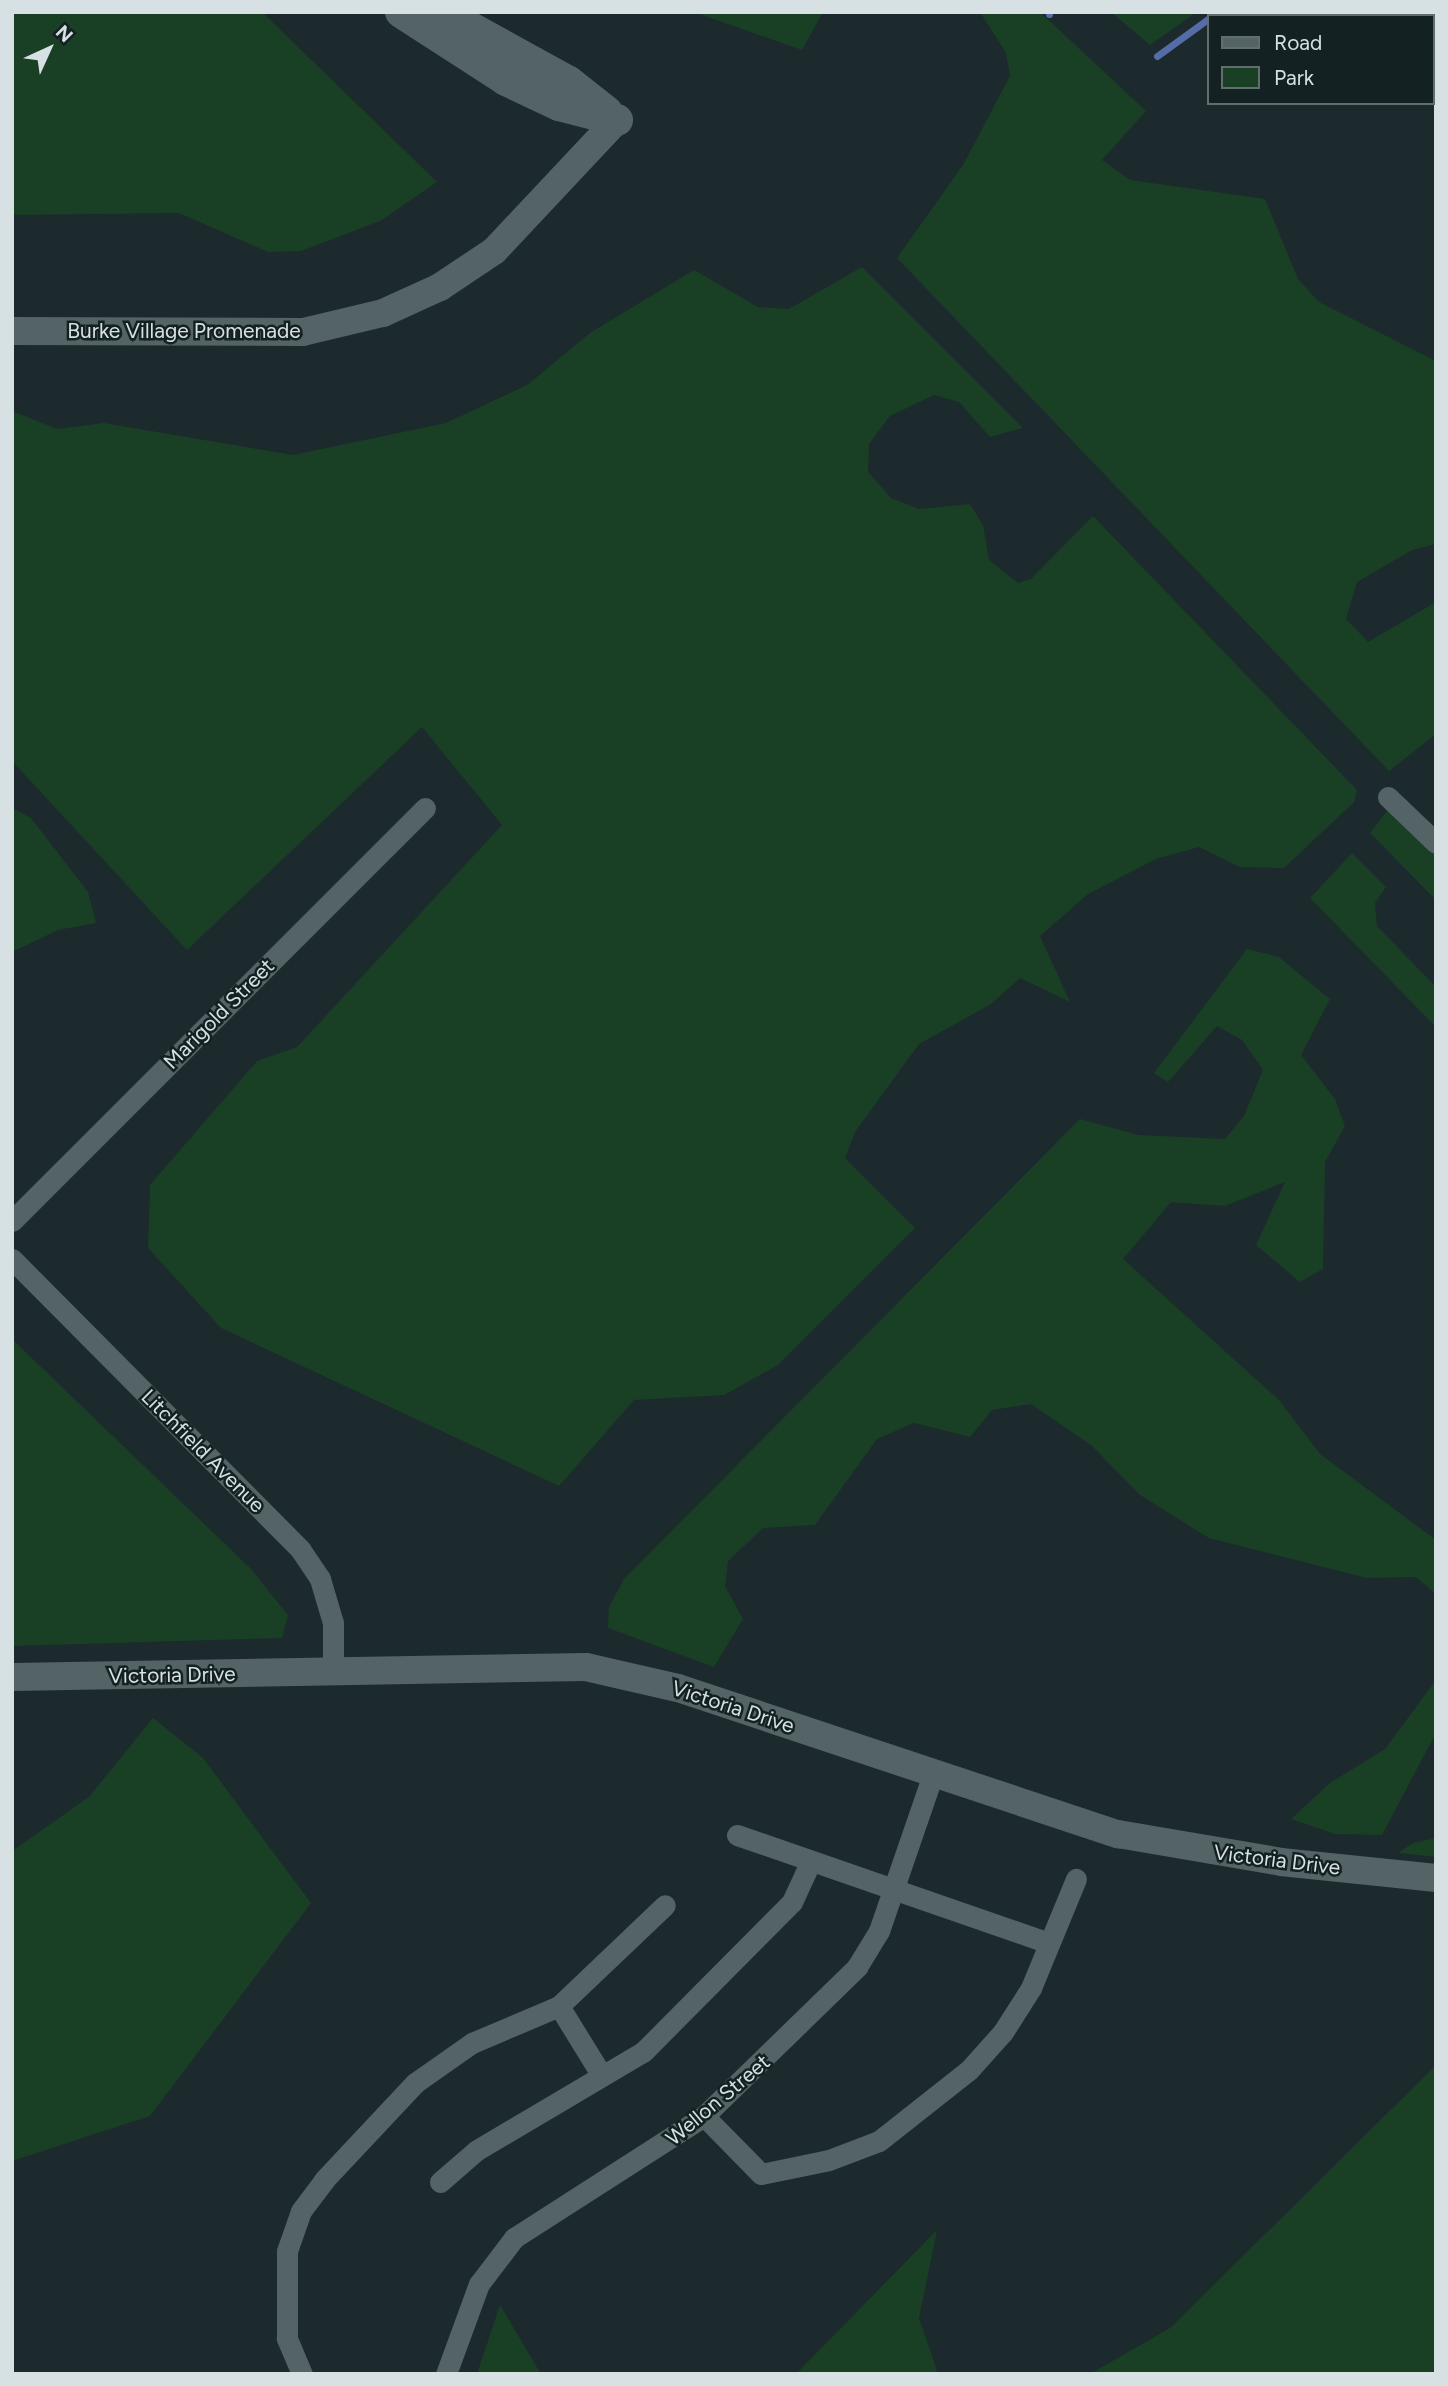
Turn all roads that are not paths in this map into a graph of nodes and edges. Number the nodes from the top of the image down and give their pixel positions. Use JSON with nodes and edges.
{"nodes":[{"id":1,"x":401,"y":12,"type":"edge"},
{"id":2,"x":442,"y":12,"type":"edge"},
{"id":3,"x":617,"y":120,"type":"junction"},
{"id":4,"x":12,"y":331,"type":"edge"},
{"id":5,"x":1388,"y":797,"type":"dead end"},
{"id":6,"x":425,"y":808,"type":"dead end"},
{"id":7,"x":1436,"y":843,"type":"edge"},
{"id":8,"x":12,"y":1221,"type":"edge"},
{"id":9,"x":12,"y":1259,"type":"edge"},
{"id":10,"x":333,"y":1674,"type":"junction"},
{"id":11,"x":12,"y":1677,"type":"edge"},
{"id":12,"x":933,"y":1774,"type":"junction"},
{"id":13,"x":737,"y":1835,"type":"dead end"},
{"id":14,"x":810,"y":1863,"type":"junction"},
{"id":15,"x":1436,"y":1878,"type":"edge"},
{"id":16,"x":1076,"y":1879,"type":"dead end"},
{"id":17,"x":893,"y":1889,"type":"junction"},
{"id":18,"x":665,"y":1905,"type":"dead end"},
{"id":19,"x":1049,"y":1943,"type":"junction"},
{"id":20,"x":559,"y":2006,"type":"junction"},
{"id":21,"x":602,"y":2076,"type":"junction"},
{"id":22,"x":704,"y":2116,"type":"junction"},
{"id":23,"x":440,"y":2182,"type":"dead end"},
{"id":24,"x":302,"y":2374,"type":"edge"},
{"id":25,"x":446,"y":2374,"type":"edge"}],
"edges":[{"from":1,"to":3,"type":"main road"},
{"from":2,"to":3,"type":"main road"},
{"from":3,"to":4,"type":"street","name":"Burke Village Promenade"},
{"from":5,"to":7,"type":"street"},
{"from":6,"to":8,"type":"street","name":"Marigold Street"},
{"from":9,"to":10,"type":"street","name":"Litchfield Avenue"},
{"from":10,"to":11,"type":"street","name":"Victoria Drive"},
{"from":10,"to":12,"type":"street","name":"Victoria Drive"},
{"from":12,"to":15,"type":"street","name":"Victoria Drive"},
{"from":12,"to":17,"type":"street","name":"Wellon Street"},
{"from":13,"to":14,"type":"street"},
{"from":14,"to":17,"type":"street"},
{"from":14,"to":21,"type":"street"},
{"from":16,"to":19,"type":"street"},
{"from":17,"to":19,"type":"street"},
{"from":17,"to":22,"type":"street","name":"Wellon Street"},
{"from":18,"to":20,"type":"street"},
{"from":19,"to":22,"type":"street"},
{"from":20,"to":21,"type":"street"},
{"from":20,"to":24,"type":"street"},
{"from":21,"to":23,"type":"street"},
{"from":22,"to":25,"type":"street","name":"Wellon Street"}]}
